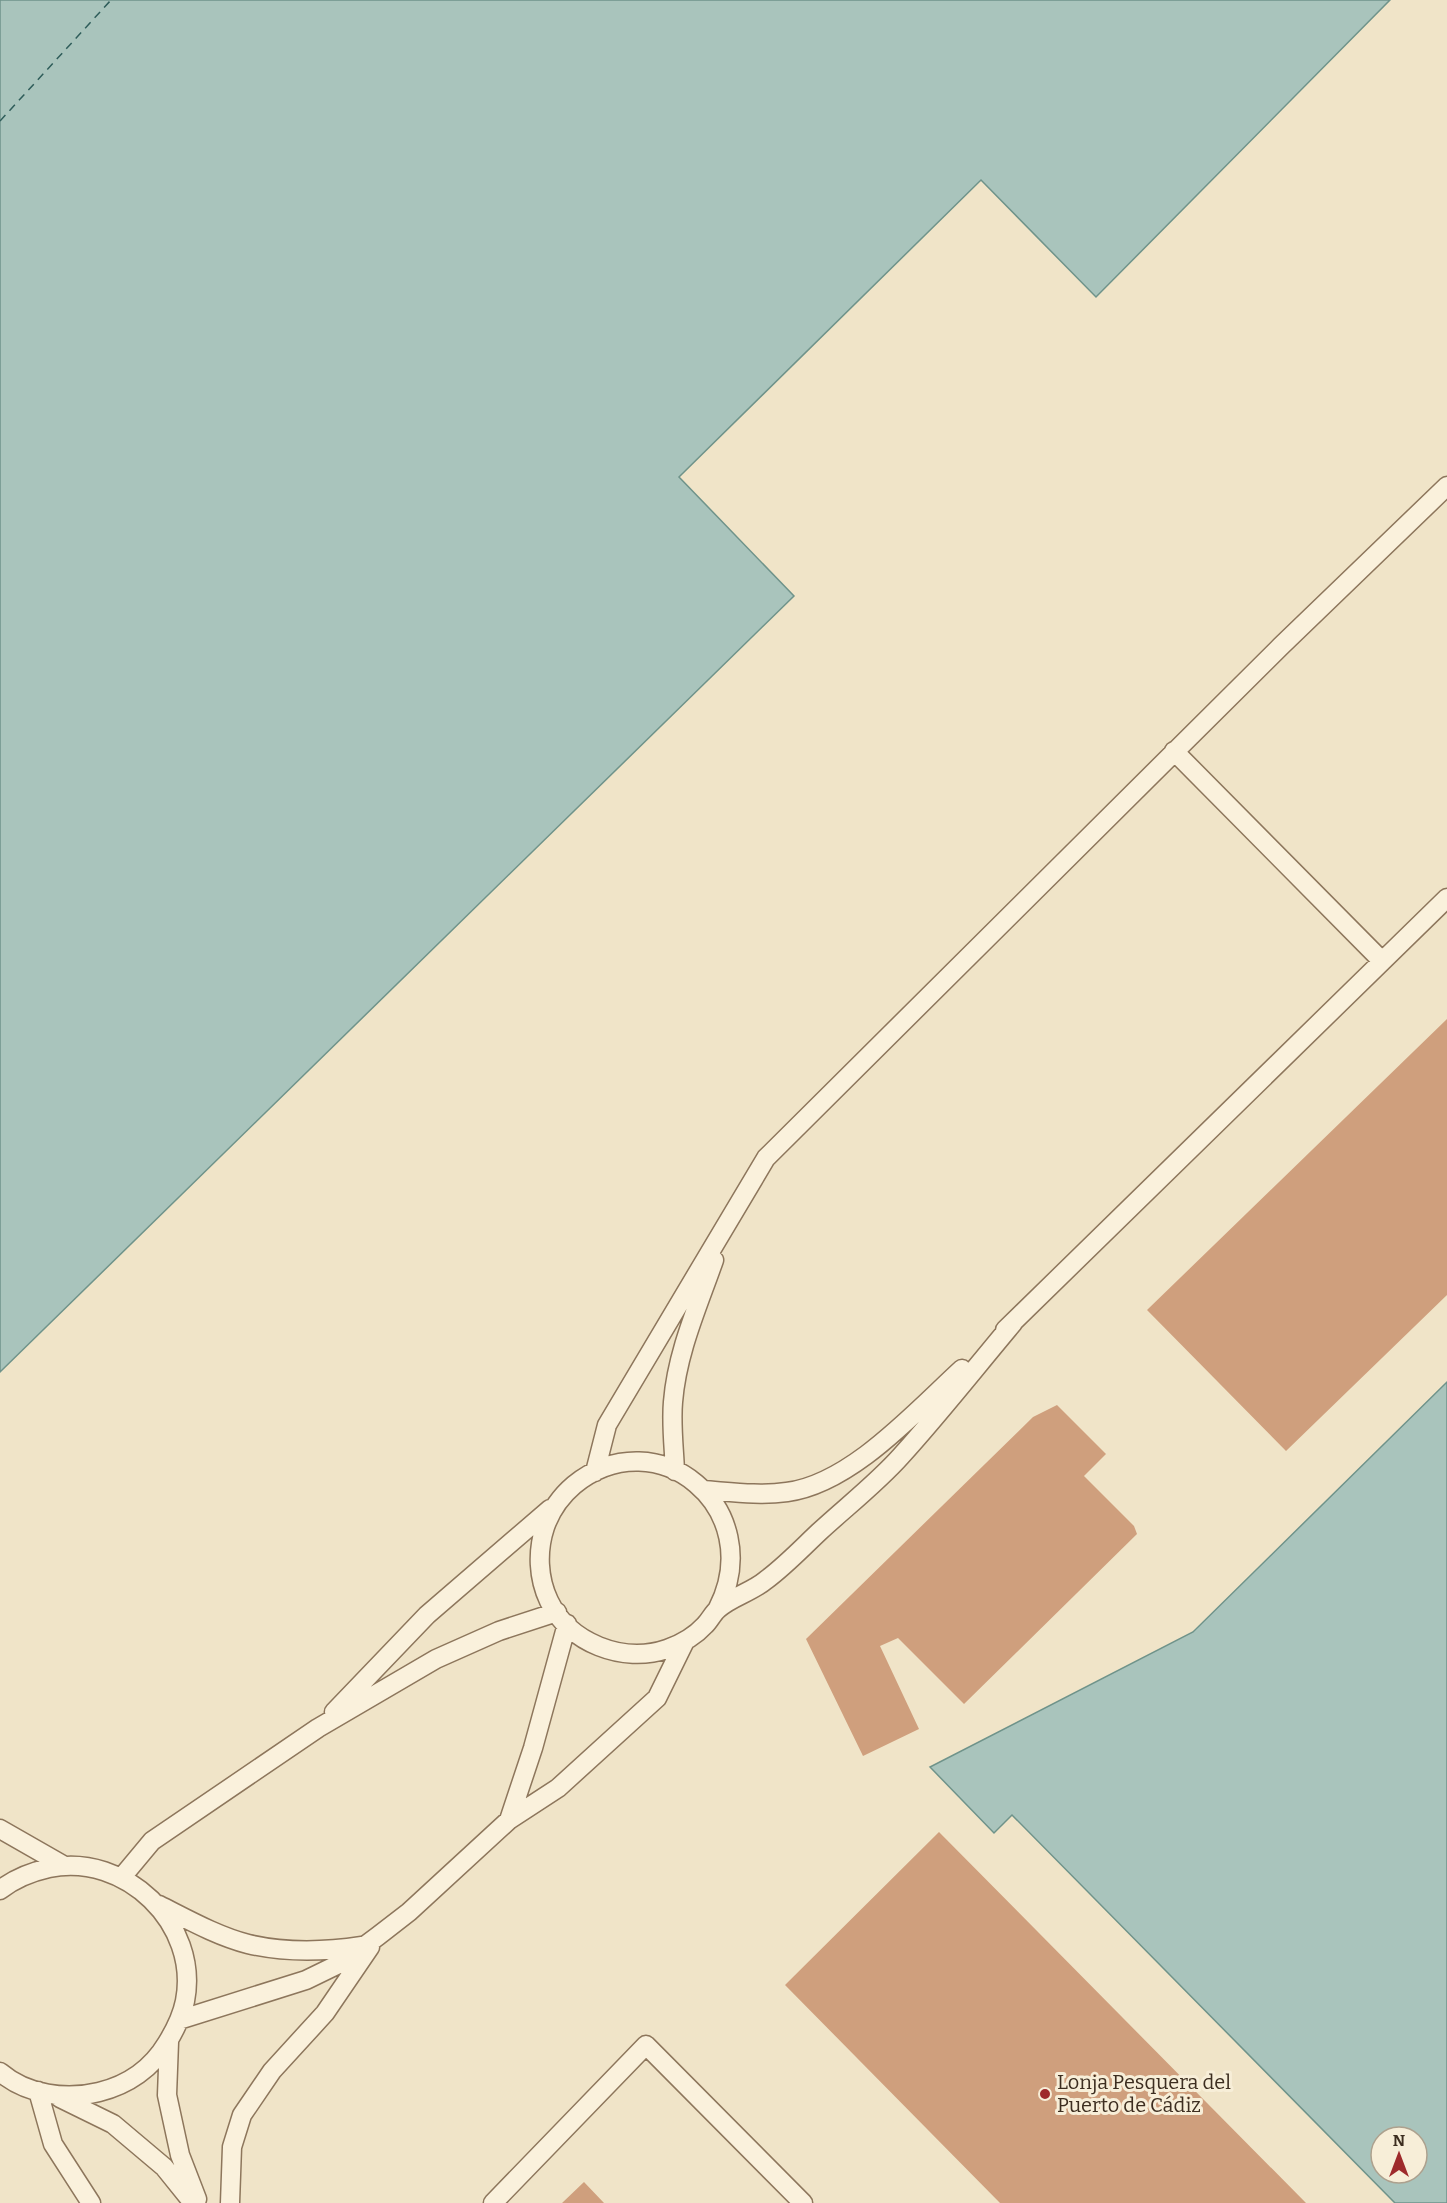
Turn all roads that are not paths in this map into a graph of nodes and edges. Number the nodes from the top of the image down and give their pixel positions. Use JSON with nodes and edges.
{"nodes":[{"id":1,"x":1447,"y":486,"type":"edge"},
{"id":2,"x":1174,"y":751,"type":"junction"},
{"id":3,"x":1447,"y":898,"type":"edge"},
{"id":4,"x":1382,"y":962,"type":"junction"},
{"id":5,"x":729,"y":1219,"type":"junction"},
{"id":6,"x":1013,"y":1323,"type":"junction"},
{"id":7,"x":675,"y":1471,"type":"junction"},
{"id":8,"x":595,"y":1472,"type":"junction"},
{"id":9,"x":703,"y":1490,"type":"junction"},
{"id":10,"x":557,"y":1503,"type":"junction"},
{"id":11,"x":718,"y":1608,"type":"junction"},
{"id":12,"x":562,"y":1618,"type":"junction"},
{"id":13,"x":686,"y":1641,"type":"junction"},
{"id":14,"x":318,"y":1728,"type":"junction"},
{"id":15,"x":509,"y":1820,"type":"junction"},
{"id":16,"x":0,"y":1829,"type":"edge"},
{"id":17,"x":63,"y":1865,"type":"junction"},
{"id":18,"x":122,"y":1877,"type":"junction"},
{"id":19,"x":0,"y":1890,"type":"edge"},
{"id":20,"x":155,"y":1903,"type":"junction"},
{"id":21,"x":371,"y":1941,"type":"junction"},
{"id":22,"x":179,"y":2020,"type":"junction"},
{"id":23,"x":169,"y":2041,"type":"junction"},
{"id":24,"x":0,"y":2072,"type":"edge"},
{"id":25,"x":38,"y":2091,"type":"junction"},
{"id":26,"x":56,"y":2095,"type":"junction"},
{"id":27,"x":91,"y":2203,"type":"edge"},
{"id":28,"x":193,"y":2203,"type":"edge"},
{"id":29,"x":198,"y":2203,"type":"edge"},
{"id":30,"x":230,"y":2203,"type":"edge"},
{"id":31,"x":493,"y":2203,"type":"edge"},
{"id":32,"x":804,"y":2203,"type":"edge"}],
"edges":[{"from":1,"to":2,"type":"lane"},
{"from":2,"to":4,"type":"lane"},
{"from":2,"to":5,"type":"lane"},
{"from":3,"to":4,"type":"lane"},
{"from":4,"to":6,"type":"lane"},
{"from":5,"to":7,"type":"lane"},
{"from":5,"to":8,"type":"lane"},
{"from":6,"to":9,"type":"lane"},
{"from":6,"to":11,"type":"lane"},
{"from":7,"to":8,"type":"lane"},
{"from":7,"to":9,"type":"lane"},
{"from":8,"to":10,"type":"lane"},
{"from":9,"to":11,"type":"lane"},
{"from":10,"to":12,"type":"lane"},
{"from":10,"to":14,"type":"lane"},
{"from":11,"to":13,"type":"lane"},
{"from":12,"to":13,"type":"lane"},
{"from":12,"to":14,"type":"lane"},
{"from":12,"to":15,"type":"lane"},
{"from":13,"to":15,"type":"lane"},
{"from":14,"to":18,"type":"lane"},
{"from":15,"to":21,"type":"lane"},
{"from":16,"to":17,"type":"lane"},
{"from":17,"to":18,"type":"lane"},
{"from":17,"to":19,"type":"lane"},
{"from":18,"to":20,"type":"lane"},
{"from":20,"to":21,"type":"lane"},
{"from":20,"to":22,"type":"lane"},
{"from":21,"to":22,"type":"lane"},
{"from":21,"to":30,"type":"lane"},
{"from":22,"to":23,"type":"lane"},
{"from":23,"to":26,"type":"lane"},
{"from":23,"to":29,"type":"lane"},
{"from":24,"to":25,"type":"lane"},
{"from":25,"to":26,"type":"lane"},
{"from":25,"to":27,"type":"lane"},
{"from":26,"to":28,"type":"lane"},
{"from":31,"to":32,"type":"lane"}]}
